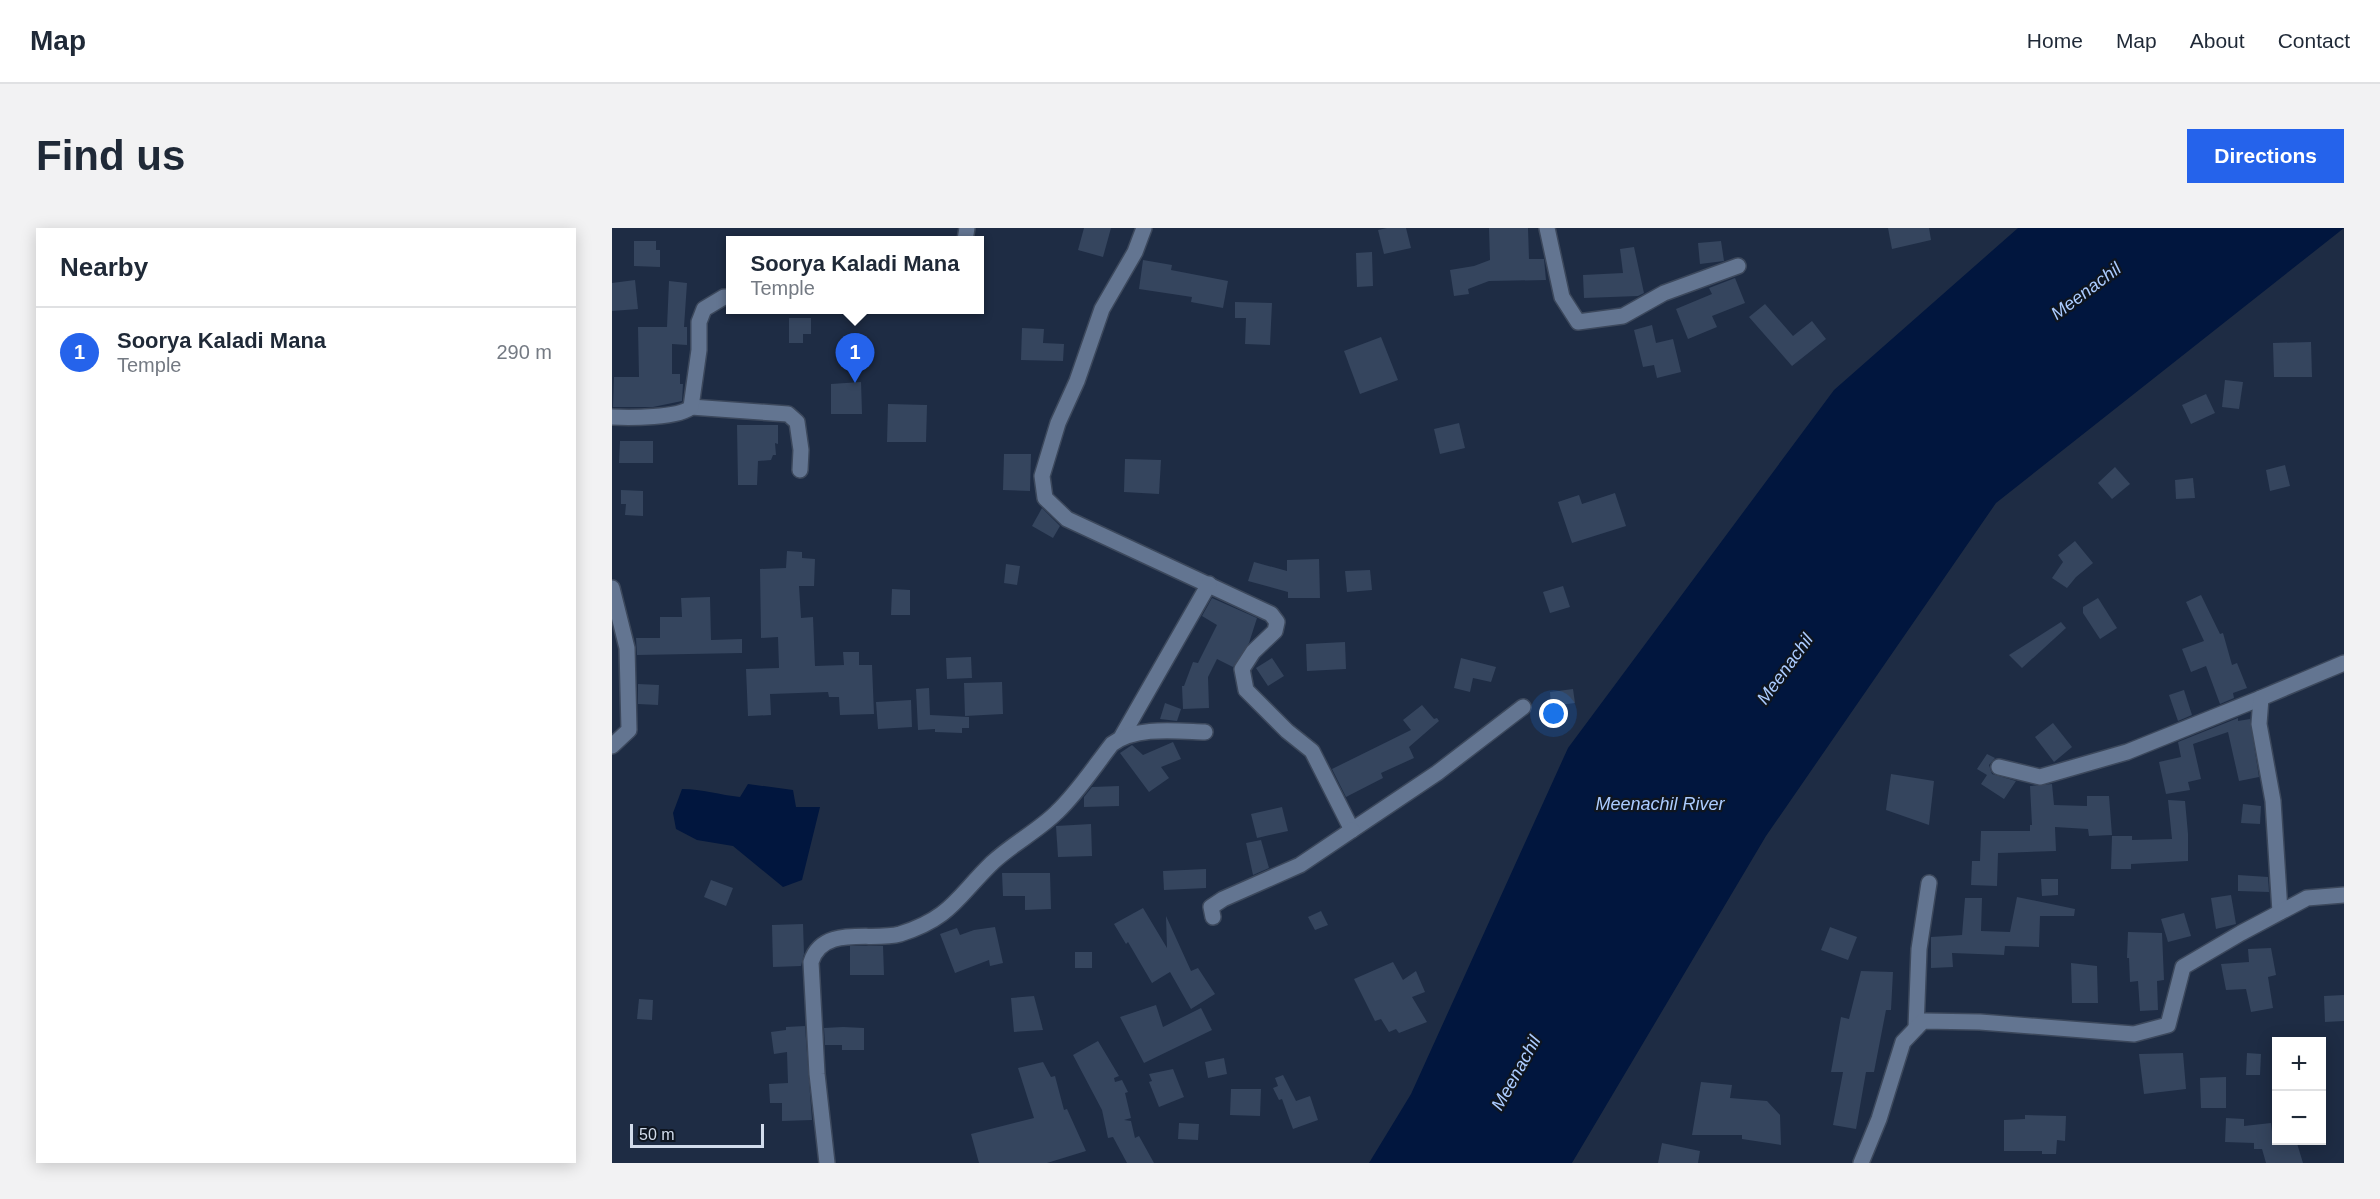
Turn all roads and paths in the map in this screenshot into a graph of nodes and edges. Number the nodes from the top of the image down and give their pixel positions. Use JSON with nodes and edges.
{"nodes":[{"id":1,"x":1144,"y":228,"type":"edge"},
{"id":2,"x":1547,"y":228,"type":"edge"},
{"id":3,"x":1738,"y":266,"type":"dead end"},
{"id":4,"x":726,"y":297,"type":"edge"},
{"id":5,"x":691,"y":407,"type":"junction"},
{"id":6,"x":612,"y":417,"type":"edge"},
{"id":7,"x":800,"y":470,"type":"dead end"},
{"id":8,"x":1209,"y":584,"type":"junction"},
{"id":9,"x":612,"y":588,"type":"edge"},
{"id":10,"x":2344,"y":663,"type":"edge"},
{"id":11,"x":2261,"y":698,"type":"junction"},
{"id":12,"x":1523,"y":707,"type":"dead end"},
{"id":13,"x":1205,"y":732,"type":"dead end"},
{"id":14,"x":1122,"y":736,"type":"junction"},
{"id":15,"x":612,"y":746,"type":"edge"},
{"id":16,"x":1999,"y":767,"type":"dead end"},
{"id":17,"x":1352,"y":830,"type":"junction"},
{"id":18,"x":1929,"y":883,"type":"dead end"},
{"id":19,"x":2344,"y":895,"type":"edge"},
{"id":20,"x":2280,"y":912,"type":"junction"},
{"id":21,"x":1213,"y":917,"type":"dead end"},
{"id":22,"x":1916,"y":1028,"type":"junction"},
{"id":23,"x":827,"y":1163,"type":"edge"},
{"id":24,"x":1862,"y":1163,"type":"edge"}],
"edges":[{"from":1,"to":8,"type":"street"},
{"from":2,"to":3,"type":"street"},
{"from":4,"to":5,"type":"street"},
{"from":5,"to":6,"type":"street"},
{"from":5,"to":7,"type":"street"},
{"from":8,"to":14,"type":"street"},
{"from":8,"to":17,"type":"street"},
{"from":9,"to":15,"type":"street"},
{"from":10,"to":11,"type":"street"},
{"from":11,"to":16,"type":"street"},
{"from":11,"to":20,"type":"street"},
{"from":12,"to":17,"type":"street"},
{"from":13,"to":14,"type":"street"},
{"from":14,"to":23,"type":"street"},
{"from":17,"to":21,"type":"street"},
{"from":18,"to":22,"type":"street"},
{"from":19,"to":20,"type":"street"},
{"from":20,"to":22,"type":"street"},
{"from":22,"to":24,"type":"street"}]}
